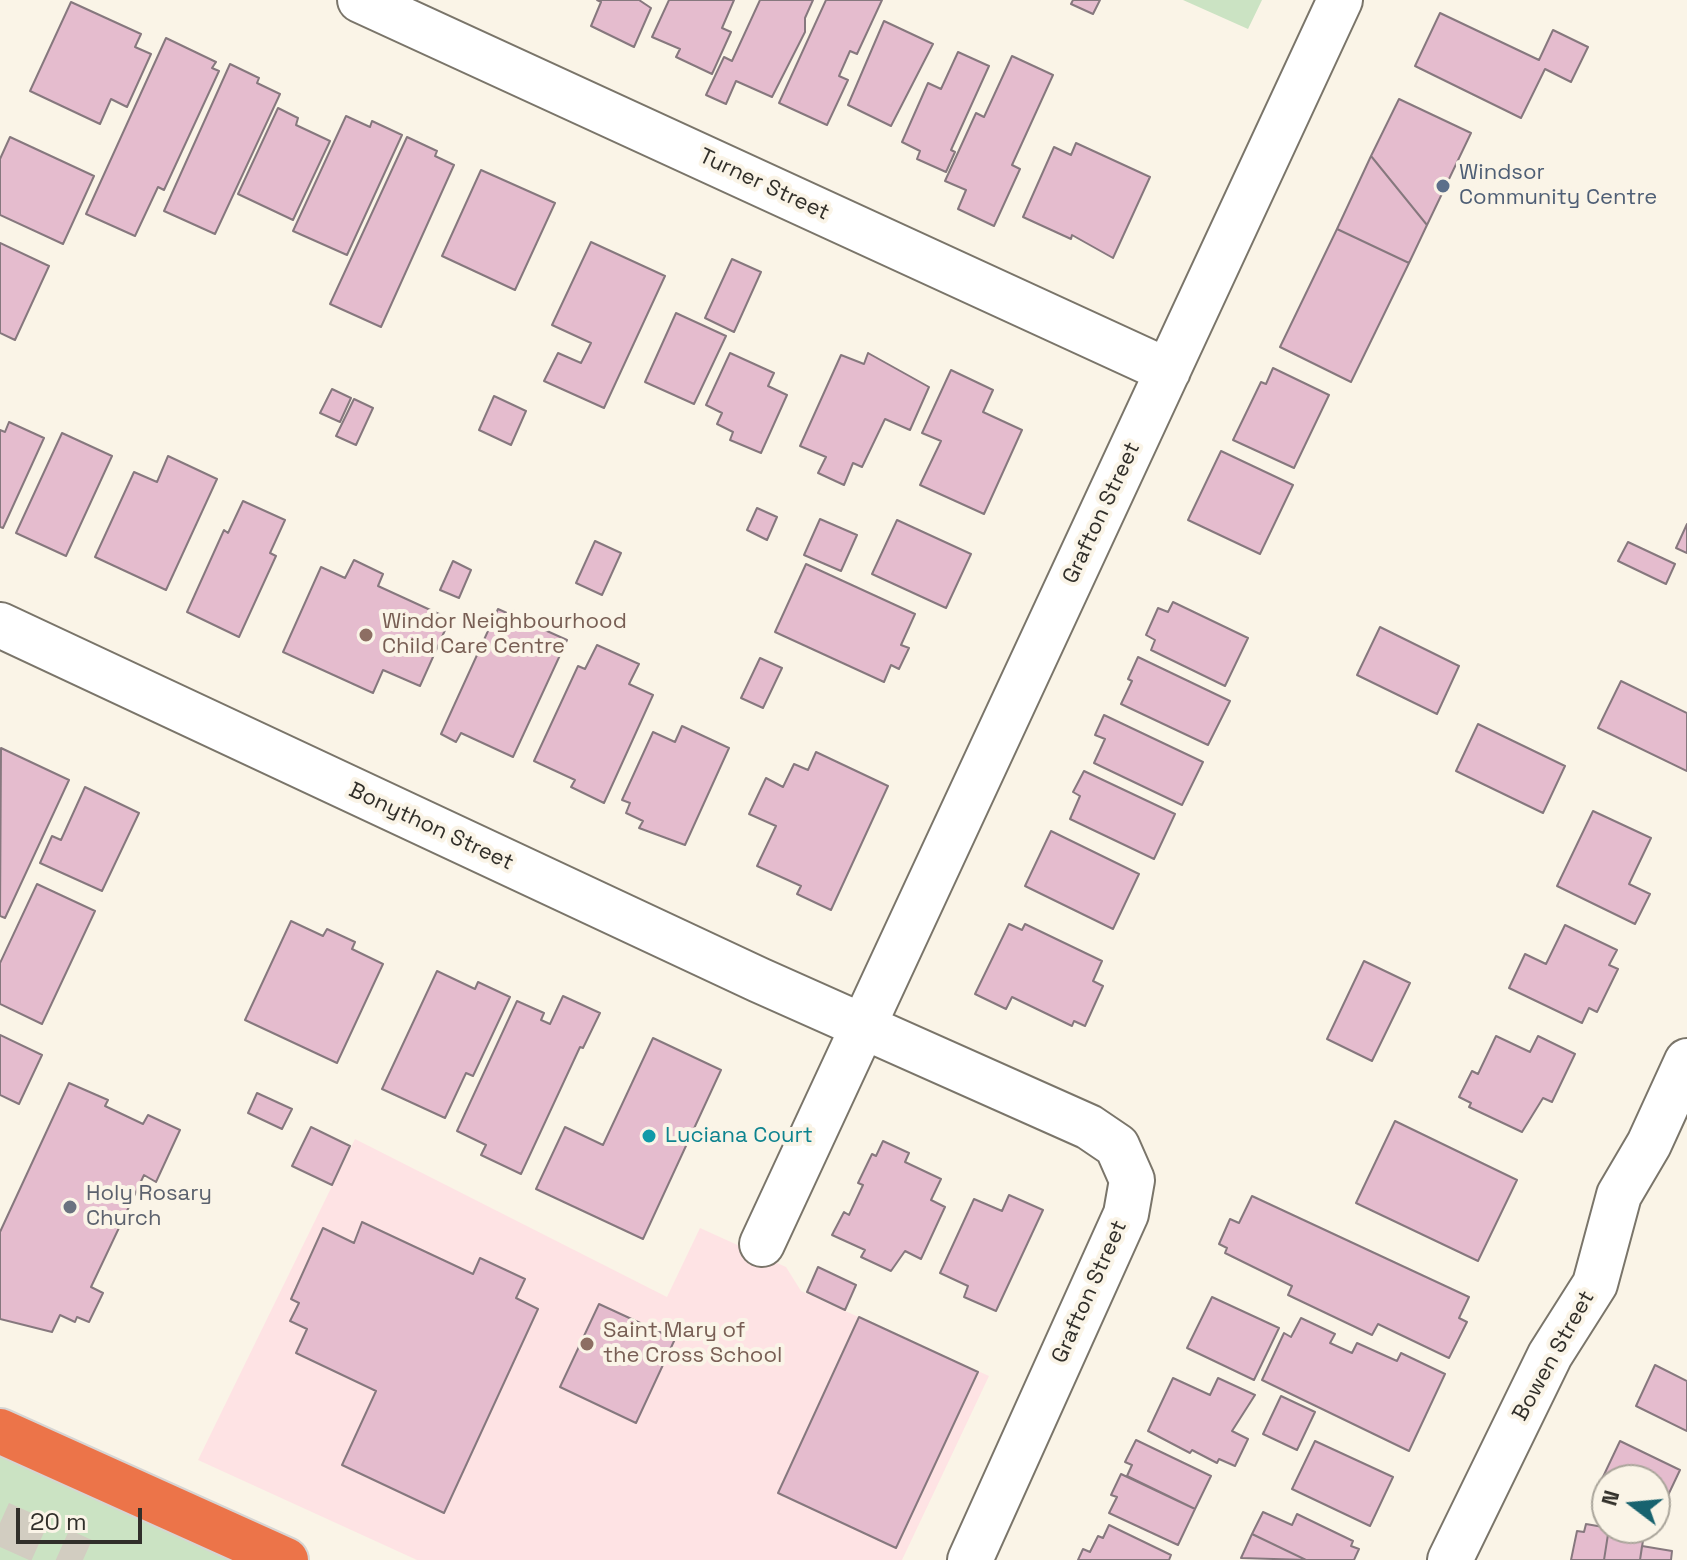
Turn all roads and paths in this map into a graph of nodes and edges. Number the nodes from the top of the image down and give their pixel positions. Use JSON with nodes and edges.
{"nodes":[{"id":1,"x":360,"y":0,"type":"edge"},
{"id":2,"x":1340,"y":0,"type":"edge"},
{"id":3,"x":1168,"y":371,"type":"junction"},
{"id":4,"x":0,"y":625,"type":"edge"},
{"id":5,"x":864,"y":1026,"type":"junction"},
{"id":6,"x":1687,"y":1061,"type":"edge"},
{"id":7,"x":762,"y":1244,"type":"dead end"},
{"id":8,"x":0,"y":1431,"type":"edge"},
{"id":9,"x":286,"y":1560,"type":"edge"},
{"id":10,"x":970,"y":1560,"type":"edge"},
{"id":11,"x":1450,"y":1560,"type":"edge"}],
"edges":[{"from":1,"to":3,"type":"street","name":"Turner Street"},
{"from":2,"to":3,"type":"street","name":"Grafton Street"},
{"from":3,"to":5,"type":"street","name":"Grafton Street"},
{"from":4,"to":5,"type":"street","name":"Bonython Street"},
{"from":5,"to":7,"type":"street","name":"Grafton Street"},
{"from":5,"to":10,"type":"street","name":"Grafton Street"},
{"from":6,"to":11,"type":"street","name":"Bowen Street"},
{"from":8,"to":9,"type":"highway"}]}
